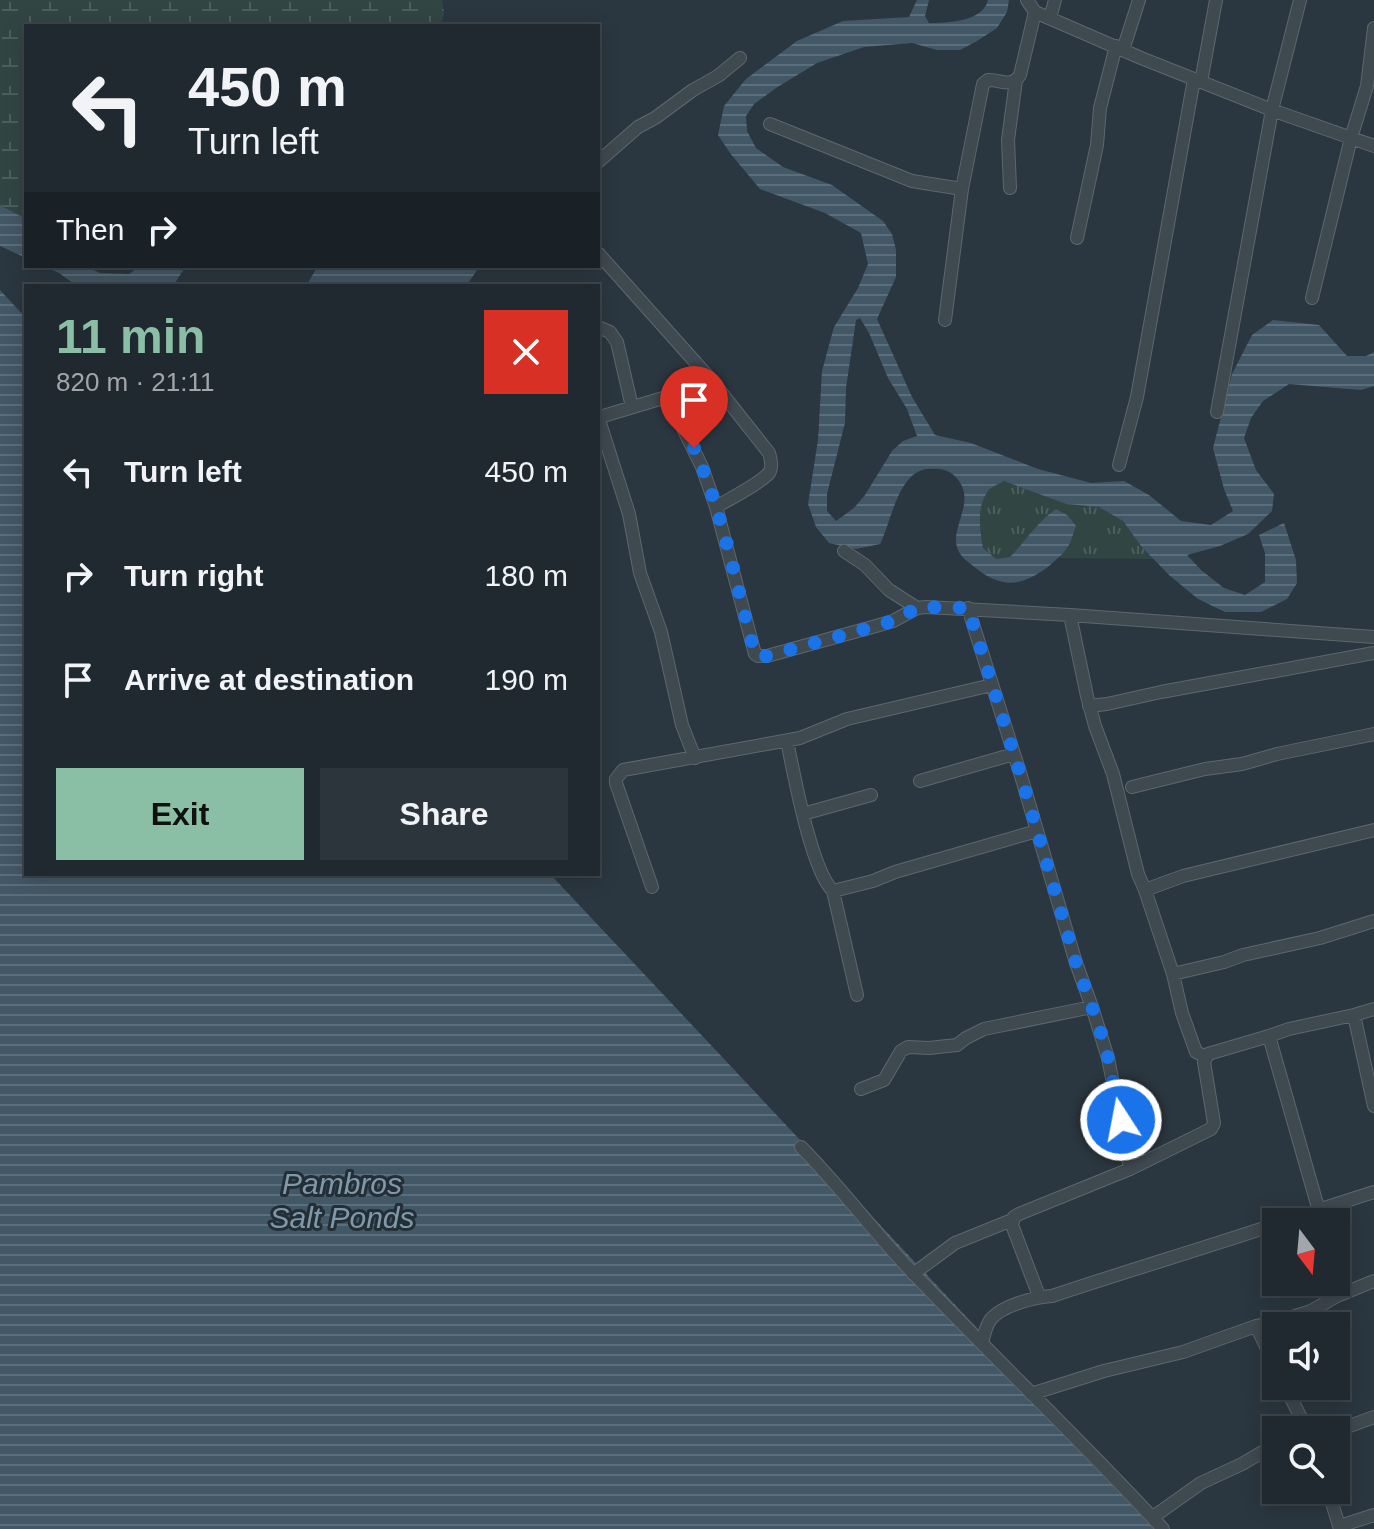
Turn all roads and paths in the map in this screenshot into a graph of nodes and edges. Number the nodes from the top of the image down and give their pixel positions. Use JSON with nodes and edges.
{"nodes":[{"id":1,"x":1027,"y":0,"type":"edge"},
{"id":2,"x":1055,"y":0,"type":"edge"},
{"id":3,"x":1139,"y":0,"type":"edge"},
{"id":4,"x":1216,"y":0,"type":"edge"},
{"id":5,"x":1300,"y":0,"type":"edge"},
{"id":6,"x":1035,"y":12,"type":"junction"},
{"id":7,"x":1050,"y":18,"type":"junction"},
{"id":8,"x":1374,"y":28,"type":"edge"},
{"id":9,"x":1120,"y":48,"type":"junction"},
{"id":10,"x":740,"y":58,"type":"dead end"},
{"id":11,"x":1016,"y":80,"type":"junction"},
{"id":12,"x":1197,"y":80,"type":"junction"},
{"id":13,"x":1272,"y":110,"type":"junction"},
{"id":14,"x":770,"y":124,"type":"dead end"},
{"id":15,"x":1351,"y":138,"type":"junction"},
{"id":16,"x":1374,"y":146,"type":"edge"},
{"id":17,"x":600,"y":160,"type":"edge"},
{"id":18,"x":1010,"y":188,"type":"dead end"},
{"id":19,"x":962,"y":189,"type":"junction"},
{"id":20,"x":1077,"y":238,"type":"dead end"},
{"id":21,"x":600,"y":255,"type":"edge"},
{"id":22,"x":1312,"y":298,"type":"dead end"},
{"id":23,"x":945,"y":320,"type":"dead end"},
{"id":24,"x":600,"y":328,"type":"edge"},
{"id":25,"x":632,"y":407,"type":"junction"},
{"id":26,"x":1217,"y":412,"type":"dead end"},
{"id":27,"x":600,"y":417,"type":"edge"},
{"id":28,"x":600,"y":423,"type":"edge"},
{"id":29,"x":1119,"y":465,"type":"dead end"},
{"id":30,"x":716,"y":507,"type":"junction"},
{"id":31,"x":844,"y":551,"type":"dead end"},
{"id":32,"x":917,"y":608,"type":"junction"},
{"id":33,"x":968,"y":608,"type":"junction"},
{"id":34,"x":1070,"y":615,"type":"junction"},
{"id":35,"x":1374,"y":637,"type":"edge"},
{"id":36,"x":1374,"y":653,"type":"edge"},
{"id":37,"x":992,"y":685,"type":"junction"},
{"id":38,"x":1089,"y":706,"type":"junction"},
{"id":39,"x":1374,"y":734,"type":"edge"},
{"id":40,"x":787,"y":741,"type":"junction"},
{"id":41,"x":1014,"y":754,"type":"junction"},
{"id":42,"x":695,"y":758,"type":"junction"},
{"id":43,"x":920,"y":781,"type":"dead end"},
{"id":44,"x":1132,"y":787,"type":"dead end"},
{"id":45,"x":871,"y":795,"type":"dead end"},
{"id":46,"x":803,"y":814,"type":"junction"},
{"id":47,"x":1374,"y":830,"type":"edge"},
{"id":48,"x":1037,"y":831,"type":"junction"},
{"id":49,"x":652,"y":887,"type":"dead end"},
{"id":50,"x":1145,"y":890,"type":"junction"},
{"id":51,"x":833,"y":891,"type":"junction"},
{"id":52,"x":1374,"y":921,"type":"edge"},
{"id":53,"x":1173,"y":974,"type":"junction"},
{"id":54,"x":857,"y":995,"type":"dead end"},
{"id":55,"x":1092,"y":1007,"type":"junction"},
{"id":56,"x":1374,"y":1009,"type":"edge"},
{"id":57,"x":1354,"y":1015,"type":"junction"},
{"id":58,"x":1269,"y":1036,"type":"junction"},
{"id":59,"x":1206,"y":1057,"type":"junction"},
{"id":60,"x":861,"y":1089,"type":"dead end"},
{"id":61,"x":1374,"y":1106,"type":"edge"},
{"id":62,"x":801,"y":1147,"type":"dead end"},
{"id":63,"x":1130,"y":1169,"type":"junction"},
{"id":64,"x":1374,"y":1192,"type":"edge"},
{"id":65,"x":1318,"y":1208,"type":"edge"},
{"id":66,"x":1328,"y":1208,"type":"edge"},
{"id":67,"x":1012,"y":1220,"type":"junction"},
{"id":68,"x":1262,"y":1228,"type":"edge"},
{"id":69,"x":913,"y":1274,"type":"junction"},
{"id":70,"x":1374,"y":1281,"type":"edge"},
{"id":71,"x":1039,"y":1296,"type":"junction"},
{"id":72,"x":1256,"y":1326,"type":"junction"},
{"id":73,"x":1262,"y":1338,"type":"edge"},
{"id":74,"x":982,"y":1343,"type":"junction"},
{"id":75,"x":1031,"y":1394,"type":"junction"},
{"id":76,"x":1374,"y":1417,"type":"edge"},
{"id":77,"x":1350,"y":1426,"type":"edge"},
{"id":78,"x":1262,"y":1452,"type":"edge"},
{"id":79,"x":1332,"y":1504,"type":"edge"},
{"id":80,"x":1374,"y":1515,"type":"edge"},
{"id":81,"x":1153,"y":1517,"type":"junction"},
{"id":82,"x":1340,"y":1528,"type":"edge"},
{"id":83,"x":1163,"y":1529,"type":"edge"}],
"edges":[{"from":1,"to":6,"type":"street"},
{"from":2,"to":7,"type":"street"},
{"from":3,"to":9,"type":"street"},
{"from":4,"to":12,"type":"street"},
{"from":5,"to":13,"type":"street"},
{"from":6,"to":7,"type":"street"},
{"from":6,"to":11,"type":"street"},
{"from":7,"to":9,"type":"street"},
{"from":8,"to":15,"type":"street"},
{"from":9,"to":12,"type":"street"},
{"from":9,"to":20,"type":"street"},
{"from":10,"to":17,"type":"street"},
{"from":11,"to":18,"type":"street"},
{"from":11,"to":19,"type":"street"},
{"from":12,"to":13,"type":"street"},
{"from":12,"to":29,"type":"street"},
{"from":13,"to":15,"type":"street"},
{"from":13,"to":26,"type":"street"},
{"from":14,"to":19,"type":"street"},
{"from":15,"to":16,"type":"street"},
{"from":15,"to":22,"type":"street"},
{"from":19,"to":23,"type":"street"},
{"from":21,"to":30,"type":"street"},
{"from":24,"to":25,"type":"street"},
{"from":25,"to":27,"type":"street"},
{"from":25,"to":30,"type":"street"},
{"from":28,"to":42,"type":"street"},
{"from":30,"to":32,"type":"street"},
{"from":31,"to":32,"type":"street"},
{"from":32,"to":33,"type":"street"},
{"from":33,"to":34,"type":"street"},
{"from":33,"to":37,"type":"street"},
{"from":34,"to":35,"type":"street"},
{"from":34,"to":38,"type":"street"},
{"from":36,"to":38,"type":"street"},
{"from":37,"to":40,"type":"street"},
{"from":37,"to":41,"type":"street"},
{"from":38,"to":50,"type":"street"},
{"from":39,"to":44,"type":"street"},
{"from":40,"to":42,"type":"street"},
{"from":40,"to":46,"type":"street"},
{"from":41,"to":43,"type":"street"},
{"from":41,"to":48,"type":"street"},
{"from":42,"to":49,"type":"street"},
{"from":45,"to":46,"type":"street"},
{"from":46,"to":51,"type":"street"},
{"from":47,"to":50,"type":"street"},
{"from":48,"to":51,"type":"street"},
{"from":48,"to":55,"type":"street"},
{"from":50,"to":53,"type":"street"},
{"from":51,"to":54,"type":"street"},
{"from":52,"to":53,"type":"street"},
{"from":53,"to":59,"type":"street"},
{"from":55,"to":60,"type":"street"},
{"from":55,"to":63,"type":"street"},
{"from":56,"to":57,"type":"street"},
{"from":57,"to":58,"type":"street"},
{"from":57,"to":61,"type":"street"},
{"from":58,"to":59,"type":"street"},
{"from":58,"to":65,"type":"street"},
{"from":59,"to":63,"type":"street"},
{"from":62,"to":69,"type":"street"},
{"from":63,"to":67,"type":"street"},
{"from":64,"to":66,"type":"street"},
{"from":67,"to":69,"type":"street"},
{"from":67,"to":71,"type":"street"},
{"from":68,"to":71,"type":"street"},
{"from":69,"to":74,"type":"street"},
{"from":70,"to":72,"type":"street"},
{"from":71,"to":74,"type":"street"},
{"from":72,"to":73,"type":"street"},
{"from":72,"to":75,"type":"street"},
{"from":74,"to":75,"type":"street"},
{"from":75,"to":81,"type":"street"},
{"from":76,"to":77,"type":"street"},
{"from":78,"to":81,"type":"street"},
{"from":79,"to":82,"type":"street"},
{"from":80,"to":82,"type":"street"},
{"from":81,"to":83,"type":"street"}]}
